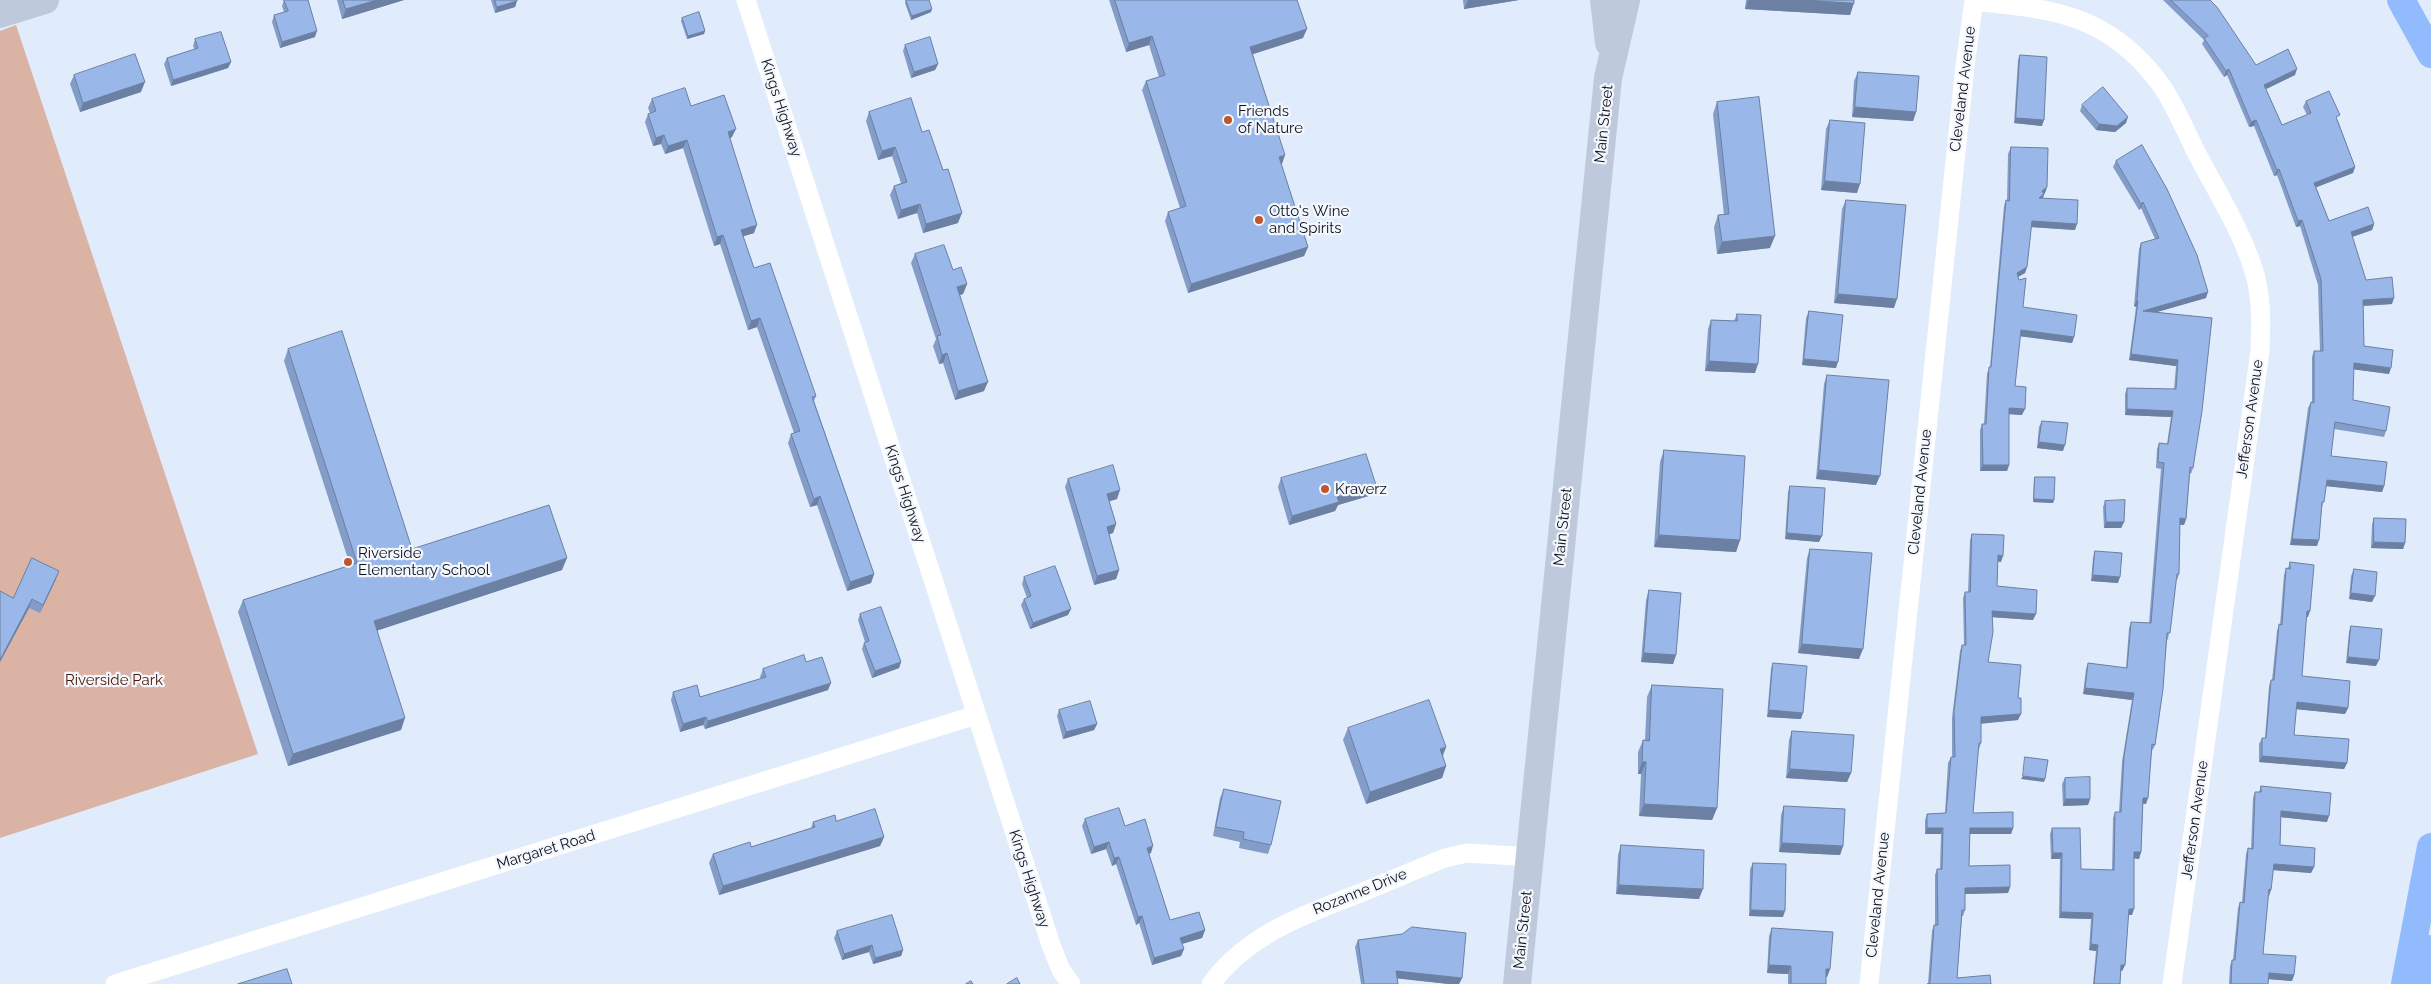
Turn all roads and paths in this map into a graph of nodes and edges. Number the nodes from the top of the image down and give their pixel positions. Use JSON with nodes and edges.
{"nodes":[{"id":1,"x":45,"y":0,"type":"edge"},
{"id":2,"x":746,"y":0,"type":"edge"},
{"id":3,"x":1604,"y":0,"type":"edge"},
{"id":4,"x":1626,"y":0,"type":"edge"},
{"id":5,"x":1974,"y":0,"type":"edge"},
{"id":6,"x":2400,"y":0,"type":"edge"},
{"id":7,"x":0,"y":14,"type":"edge"},
{"id":8,"x":2431,"y":54,"type":"edge"},
{"id":9,"x":1611,"y":70,"type":"junction"},
{"id":10,"x":976,"y":715,"type":"junction"},
{"id":11,"x":2431,"y":847,"type":"edge"},
{"id":12,"x":1531,"y":857,"type":"junction"},
{"id":13,"x":2431,"y":949,"type":"edge"},
{"id":14,"x":115,"y":984,"type":"edge"},
{"id":15,"x":1071,"y":984,"type":"edge"},
{"id":16,"x":1212,"y":984,"type":"edge"},
{"id":17,"x":1517,"y":984,"type":"edge"},
{"id":18,"x":1869,"y":984,"type":"edge"},
{"id":19,"x":2172,"y":984,"type":"edge"},
{"id":20,"x":2404,"y":984,"type":"edge"},
{"id":21,"x":2423,"y":984,"type":"edge"}],
"edges":[{"from":1,"to":7,"type":"main road"},
{"from":2,"to":10,"type":"street","name":"Kings Highway"},
{"from":3,"to":9,"type":"main road","name":"Main Street"},
{"from":4,"to":9,"type":"main road","name":"Main Street"},
{"from":5,"to":18,"type":"street","name":"Cleveland Avenue"},
{"from":5,"to":19,"type":"street","name":"Jefferson Avenue"},
{"from":6,"to":8,"type":"highway"},
{"from":9,"to":12,"type":"main road","name":"Main Street"},
{"from":10,"to":14,"type":"street","name":"Margaret Road"},
{"from":10,"to":15,"type":"street","name":"Kings Highway"},
{"from":11,"to":20,"type":"highway"},
{"from":12,"to":16,"type":"street","name":"Rozanne Drive"},
{"from":12,"to":17,"type":"main road","name":"Main Street"},
{"from":13,"to":21,"type":"highway"}]}
